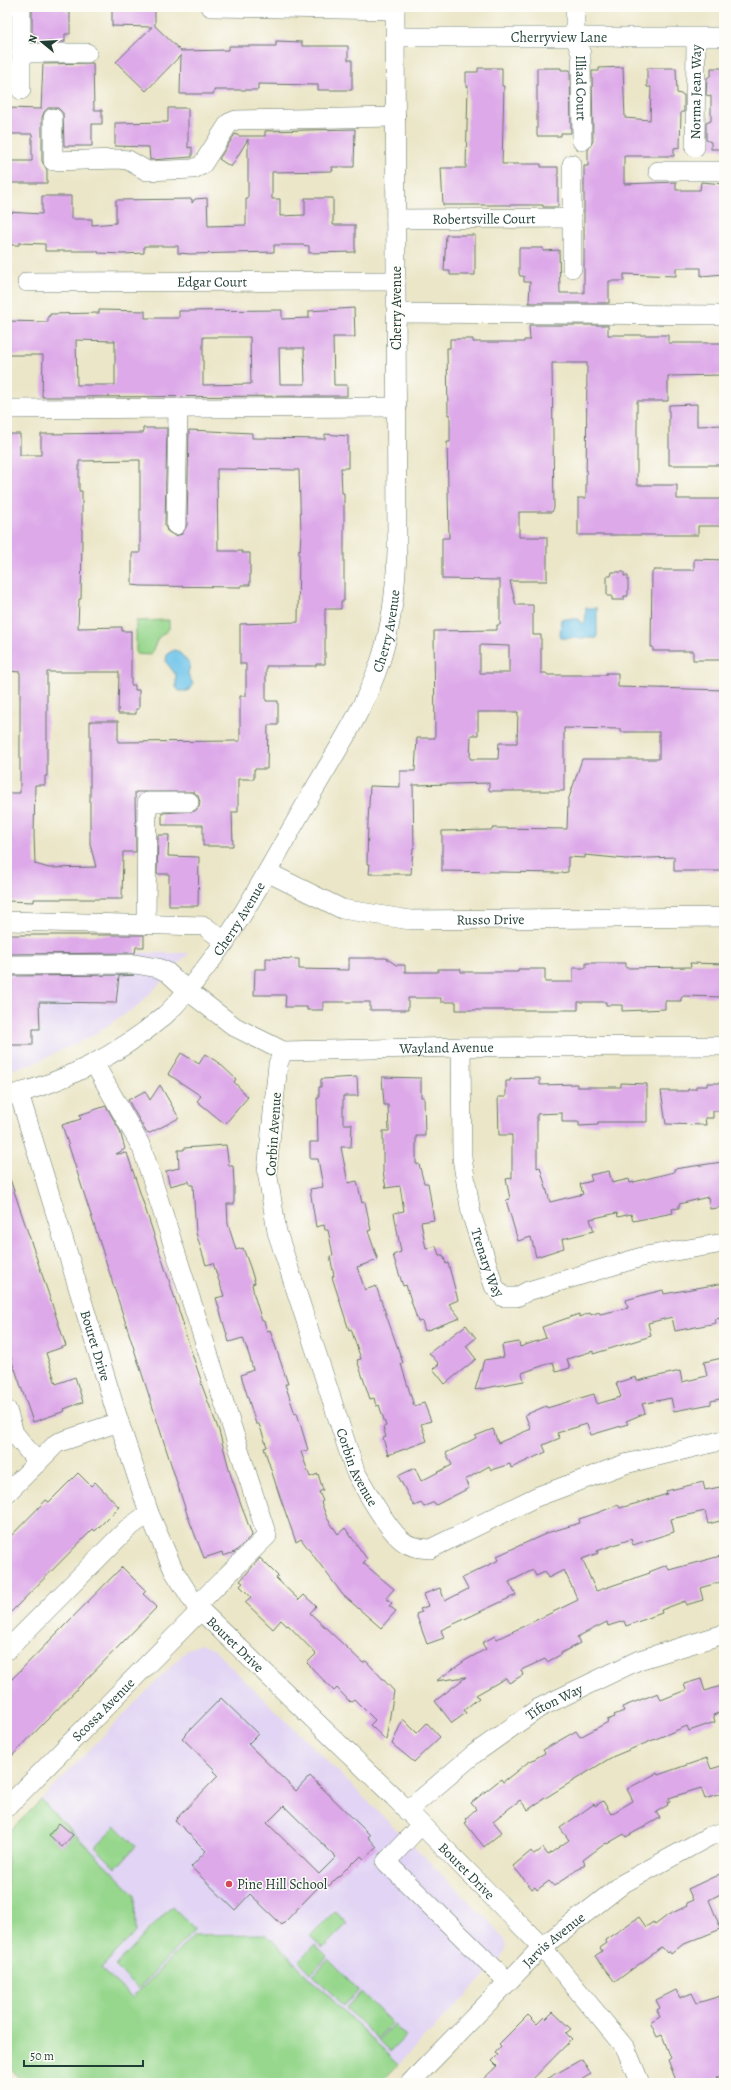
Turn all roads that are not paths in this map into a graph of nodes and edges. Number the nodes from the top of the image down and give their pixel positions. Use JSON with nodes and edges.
{"nodes":[{"id":1,"x":21,"y":7,"type":"edge"},
{"id":2,"x":211,"y":7,"type":"edge"},
{"id":3,"x":575,"y":7,"type":"edge"},
{"id":4,"x":395,"y":9,"type":"edge"},
{"id":5,"x":395,"y":37,"type":"junction"},
{"id":6,"x":575,"y":37,"type":"junction"},
{"id":7,"x":724,"y":37,"type":"edge"},
{"id":8,"x":696,"y":38,"type":"junction"},
{"id":9,"x":21,"y":53,"type":"junction"},
{"id":10,"x":87,"y":53,"type":"dead end"},
{"id":11,"x":21,"y":90,"type":"dead end"},
{"id":12,"x":396,"y":116,"type":"junction"},
{"id":13,"x":53,"y":118,"type":"dead end"},
{"id":14,"x":582,"y":141,"type":"dead end"},
{"id":15,"x":695,"y":147,"type":"dead end"},
{"id":16,"x":572,"y":164,"type":"dead end"},
{"id":17,"x":658,"y":171,"type":"dead end"},
{"id":18,"x":724,"y":171,"type":"edge"},
{"id":19,"x":572,"y":218,"type":"junction"},
{"id":20,"x":396,"y":219,"type":"junction"},
{"id":21,"x":572,"y":268,"type":"dead end"},
{"id":22,"x":396,"y":281,"type":"junction"},
{"id":23,"x":27,"y":282,"type":"dead end"},
{"id":24,"x":396,"y":313,"type":"junction"},
{"id":25,"x":724,"y":315,"type":"edge"},
{"id":26,"x":397,"y":407,"type":"junction"},
{"id":27,"x":178,"y":408,"type":"junction"},
{"id":28,"x":7,"y":409,"type":"edge"},
{"id":29,"x":176,"y":525,"type":"dead end"},
{"id":30,"x":189,"y":802,"type":"dead end"},
{"id":31,"x":267,"y":872,"type":"junction"},
{"id":32,"x":724,"y":917,"type":"edge"},
{"id":33,"x":7,"y":921,"type":"edge"},
{"id":34,"x":146,"y":924,"type":"junction"},
{"id":35,"x":226,"y":942,"type":"junction"},
{"id":36,"x":7,"y":965,"type":"edge"},
{"id":37,"x":188,"y":991,"type":"junction"},
{"id":38,"x":724,"y":1046,"type":"edge"},
{"id":39,"x":461,"y":1047,"type":"junction"},
{"id":40,"x":283,"y":1051,"type":"junction"},
{"id":41,"x":94,"y":1063,"type":"junction"},
{"id":42,"x":13,"y":1094,"type":"edge"},
{"id":43,"x":724,"y":1243,"type":"edge"},
{"id":44,"x":7,"y":1410,"type":"edge"},
{"id":45,"x":119,"y":1422,"type":"junction"},
{"id":46,"x":724,"y":1440,"type":"edge"},
{"id":47,"x":38,"y":1463,"type":"junction"},
{"id":48,"x":7,"y":1494,"type":"edge"},
{"id":49,"x":149,"y":1513,"type":"junction"},
{"id":50,"x":198,"y":1609,"type":"junction"},
{"id":51,"x":724,"y":1634,"type":"edge"},
{"id":52,"x":7,"y":1650,"type":"edge"},
{"id":53,"x":7,"y":1807,"type":"edge"},
{"id":54,"x":407,"y":1811,"type":"junction"},
{"id":55,"x":422,"y":1825,"type":"junction"},
{"id":56,"x":724,"y":1832,"type":"edge"},
{"id":57,"x":542,"y":1947,"type":"junction"},
{"id":58,"x":508,"y":1982,"type":"junction"},
{"id":59,"x":410,"y":2083,"type":"edge"},
{"id":60,"x":640,"y":2083,"type":"edge"}],
"edges":[{"from":1,"to":9,"type":"street"},
{"from":2,"to":4,"type":"street"},
{"from":3,"to":6,"type":"street","name":"Illiad Court"},
{"from":4,"to":5,"type":"street","name":"Cherry Avenue"},
{"from":5,"to":6,"type":"street","name":"Cherryview Lane"},
{"from":5,"to":12,"type":"street","name":"Cherry Avenue"},
{"from":6,"to":8,"type":"street","name":"Cherryview Lane"},
{"from":6,"to":14,"type":"street","name":"Illiad Court"},
{"from":7,"to":8,"type":"street","name":"Cherryview Lane"},
{"from":8,"to":15,"type":"street","name":"Norma Jean Way"},
{"from":9,"to":10,"type":"street"},
{"from":9,"to":11,"type":"street"},
{"from":12,"to":13,"type":"street"},
{"from":12,"to":20,"type":"street","name":"Cherry Avenue"},
{"from":16,"to":19,"type":"street"},
{"from":17,"to":18,"type":"street"},
{"from":19,"to":20,"type":"street","name":"Robertsville Court"},
{"from":19,"to":21,"type":"street"},
{"from":20,"to":22,"type":"street","name":"Cherry Avenue"},
{"from":22,"to":23,"type":"street","name":"Edgar Court"},
{"from":22,"to":24,"type":"street","name":"Cherry Avenue"},
{"from":24,"to":25,"type":"street"},
{"from":24,"to":26,"type":"street","name":"Cherry Avenue"},
{"from":26,"to":27,"type":"street"},
{"from":26,"to":31,"type":"street","name":"Cherry Avenue"},
{"from":27,"to":28,"type":"street"},
{"from":27,"to":29,"type":"street"},
{"from":30,"to":34,"type":"street"},
{"from":31,"to":32,"type":"street","name":"Russo Drive"},
{"from":31,"to":35,"type":"street","name":"Cherry Avenue"},
{"from":33,"to":34,"type":"street"},
{"from":34,"to":35,"type":"street"},
{"from":35,"to":37,"type":"street","name":"Cherry Avenue"},
{"from":36,"to":37,"type":"street","name":"Wayland Avenue"},
{"from":37,"to":40,"type":"street","name":"Wayland Avenue"},
{"from":37,"to":41,"type":"street","name":"Cherry Avenue"},
{"from":38,"to":39,"type":"street","name":"Wayland Avenue"},
{"from":39,"to":40,"type":"street","name":"Wayland Avenue"},
{"from":39,"to":43,"type":"street","name":"Trenary Way"},
{"from":40,"to":46,"type":"street","name":"Corbin Avenue"},
{"from":41,"to":42,"type":"street","name":"Cherry Avenue"},
{"from":41,"to":50,"type":"street","name":"Scossa Avenue"},
{"from":42,"to":45,"type":"street","name":"Bouret Drive"},
{"from":44,"to":47,"type":"street"},
{"from":45,"to":47,"type":"street"},
{"from":45,"to":49,"type":"street","name":"Bouret Drive"},
{"from":47,"to":48,"type":"street"},
{"from":49,"to":50,"type":"street","name":"Bouret Drive"},
{"from":49,"to":52,"type":"street"},
{"from":50,"to":53,"type":"street","name":"Scossa Avenue"},
{"from":50,"to":54,"type":"street","name":"Bouret Drive"},
{"from":51,"to":54,"type":"street","name":"Tifton Way"},
{"from":54,"to":55,"type":"street","name":"Bouret Drive"},
{"from":55,"to":57,"type":"street","name":"Bouret Drive"},
{"from":55,"to":58,"type":"street"},
{"from":56,"to":57,"type":"street","name":"Jarvis Avenue"},
{"from":57,"to":58,"type":"street","name":"Jarvis Avenue"},
{"from":57,"to":60,"type":"street","name":"Bouret Drive"},
{"from":58,"to":59,"type":"street","name":"Jarvis Avenue"}]}
